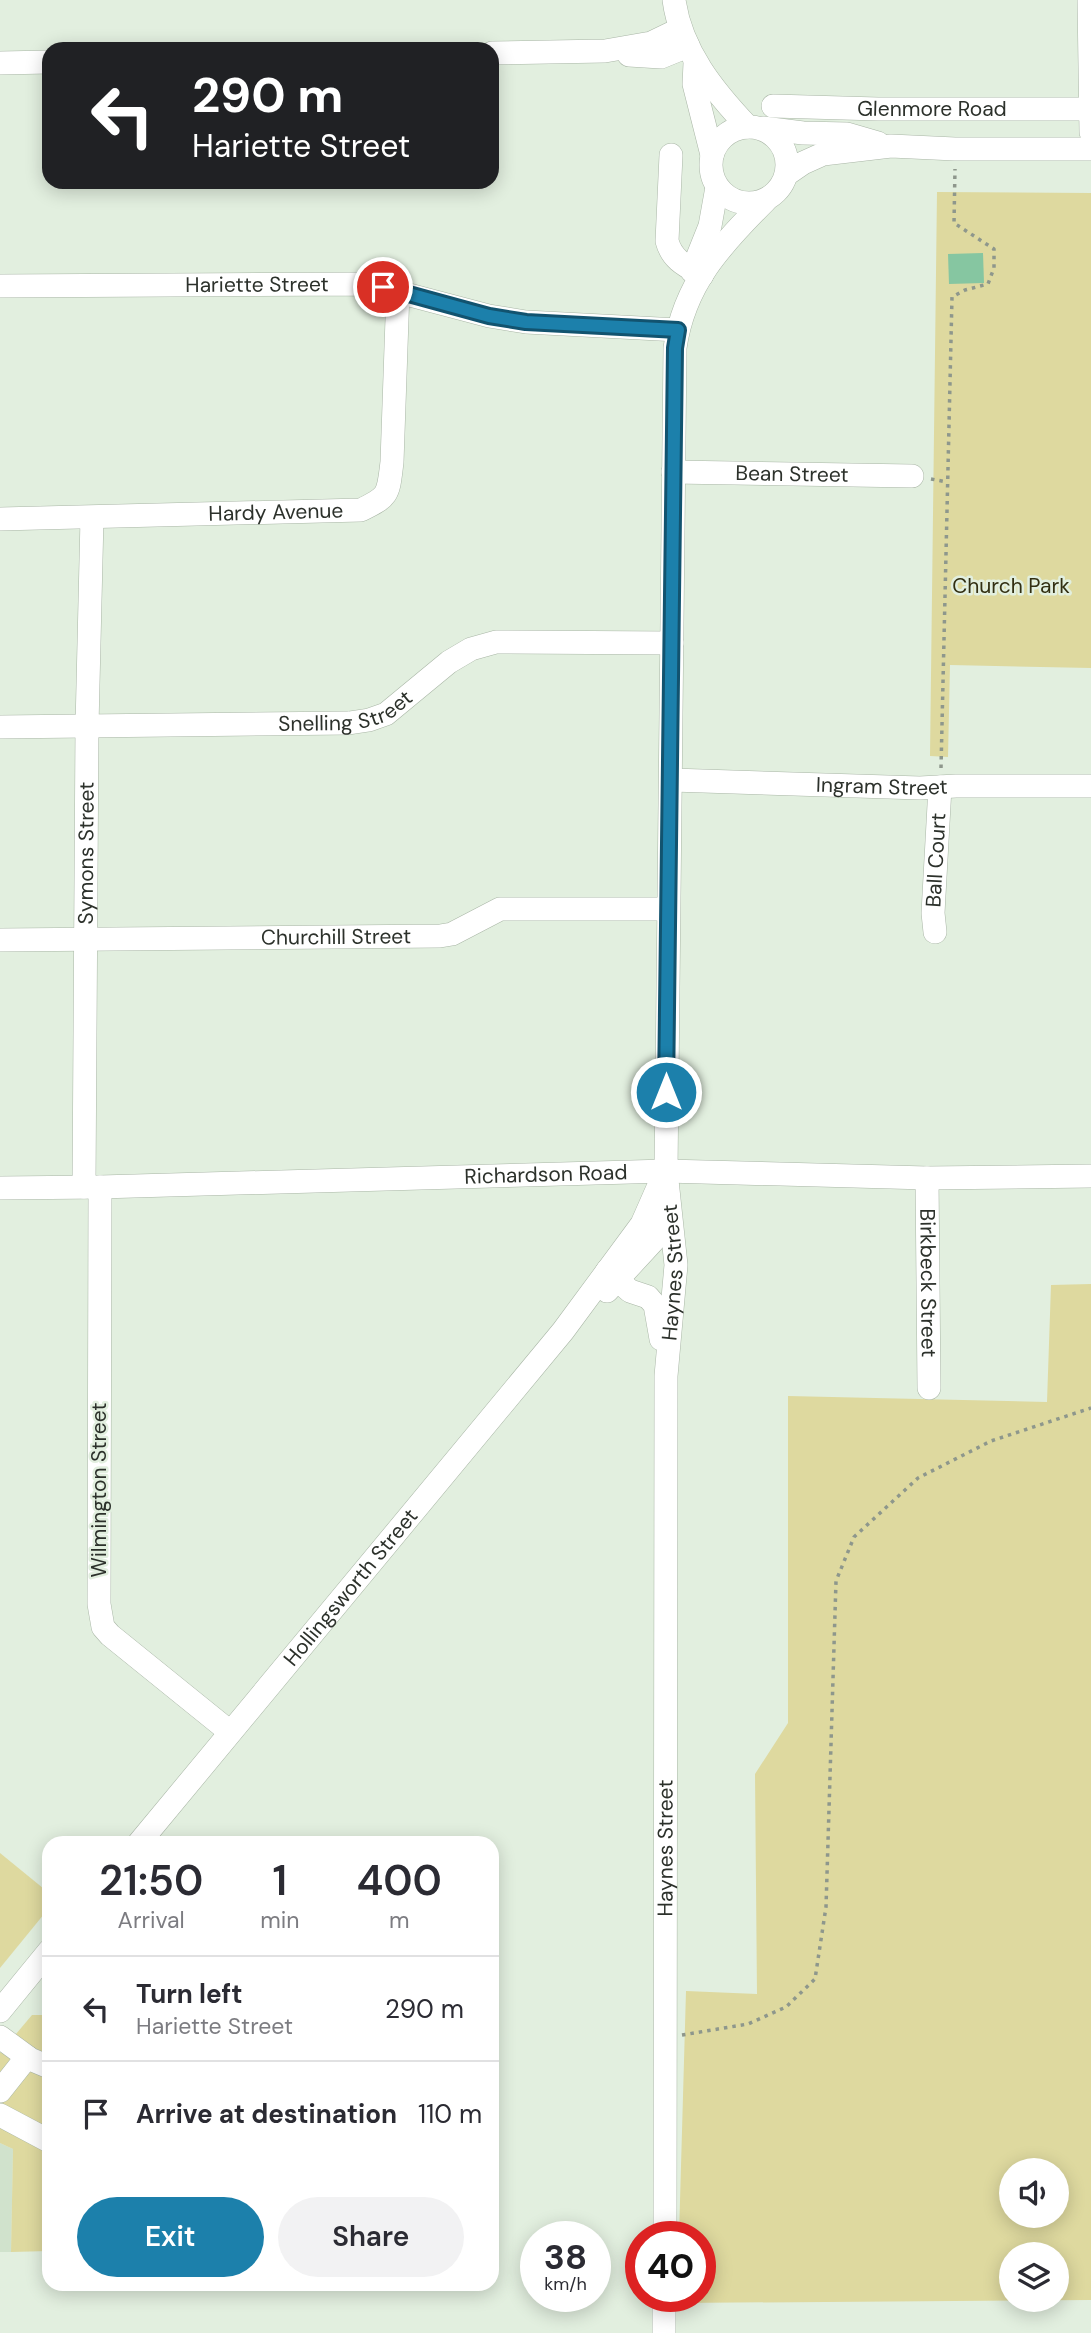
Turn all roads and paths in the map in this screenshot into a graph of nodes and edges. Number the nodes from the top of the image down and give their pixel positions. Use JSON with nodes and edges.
{"nodes":[{"id":1,"x":674,"y":0,"type":"edge"},
{"id":2,"x":1089,"y":0,"type":"edge"},
{"id":3,"x":688,"y":46,"type":"junction"},
{"id":4,"x":499,"y":53,"type":"edge"},
{"id":5,"x":42,"y":62,"type":"edge"},
{"id":6,"x":0,"y":63,"type":"edge"},
{"id":7,"x":773,"y":106,"type":"dead end"},
{"id":8,"x":878,"y":109,"type":"junction"},
{"id":9,"x":1091,"y":117,"type":"edge"},
{"id":10,"x":754,"y":127,"type":"junction"},
{"id":11,"x":847,"y":134,"type":"junction"},
{"id":12,"x":891,"y":146,"type":"junction"},
{"id":13,"x":956,"y":149,"type":"junction"},
{"id":14,"x":1091,"y":149,"type":"edge"},
{"id":15,"x":671,"y":155,"type":"dead end"},
{"id":16,"x":712,"y":155,"type":"junction"},
{"id":17,"x":787,"y":174,"type":"junction"},
{"id":18,"x":717,"y":187,"type":"junction"},
{"id":19,"x":765,"y":201,"type":"junction"},
{"id":20,"x":697,"y":272,"type":"junction"},
{"id":21,"x":0,"y":286,"type":"edge"},
{"id":22,"x":398,"y":290,"type":"junction"},
{"id":23,"x":678,"y":330,"type":"junction"},
{"id":24,"x":673,"y":472,"type":"junction"},
{"id":25,"x":912,"y":476,"type":"dead end"},
{"id":26,"x":0,"y":519,"type":"edge"},
{"id":27,"x":92,"y":519,"type":"junction"},
{"id":28,"x":672,"y":643,"type":"junction"},
{"id":29,"x":87,"y":726,"type":"junction"},
{"id":30,"x":0,"y":727,"type":"edge"},
{"id":31,"x":671,"y":780,"type":"junction"},
{"id":32,"x":1091,"y":786,"type":"edge"},
{"id":33,"x":940,"y":787,"type":"junction"},
{"id":34,"x":668,"y":909,"type":"junction"},
{"id":35,"x":935,"y":932,"type":"dead end"},
{"id":36,"x":85,"y":939,"type":"junction"},
{"id":37,"x":0,"y":940,"type":"edge"},
{"id":38,"x":666,"y":1171,"type":"junction"},
{"id":39,"x":1091,"y":1176,"type":"edge"},
{"id":40,"x":927,"y":1178,"type":"junction"},
{"id":41,"x":92,"y":1187,"type":"junction"},
{"id":42,"x":0,"y":1188,"type":"edge"},
{"id":43,"x":669,"y":1212,"type":"junction"},
{"id":44,"x":612,"y":1276,"type":"junction"},
{"id":45,"x":666,"y":1376,"type":"junction"},
{"id":46,"x":929,"y":1388,"type":"dead end"},
{"id":47,"x":1091,"y":1408,"type":"edge"},
{"id":48,"x":230,"y":1732,"type":"junction"},
{"id":49,"x":145,"y":1836,"type":"edge"},
{"id":50,"x":42,"y":1960,"type":"edge"},
{"id":51,"x":0,"y":2011,"type":"edge"},
{"id":52,"x":0,"y":2036,"type":"edge"},
{"id":53,"x":666,"y":2037,"type":"junction"},
{"id":54,"x":27,"y":2057,"type":"junction"},
{"id":55,"x":42,"y":2064,"type":"edge"},
{"id":56,"x":0,"y":2091,"type":"edge"},
{"id":57,"x":0,"y":2115,"type":"edge"},
{"id":58,"x":42,"y":2137,"type":"edge"},
{"id":59,"x":665,"y":2221,"type":"edge"},
{"id":60,"x":664,"y":2312,"type":"edge"},
{"id":61,"x":664,"y":2333,"type":"edge"}],
"edges":[{"from":1,"to":3,"type":"street"},
{"from":2,"to":9,"type":"street"},
{"from":3,"to":4,"type":"street"},
{"from":3,"to":10,"type":"street"},
{"from":3,"to":16,"type":"street"},
{"from":5,"to":6,"type":"street"},
{"from":7,"to":8,"type":"street","name":"Glenmore Road"},
{"from":8,"to":9,"type":"street","name":"Glenmore Road"},
{"from":8,"to":11,"type":"street"},
{"from":10,"to":11,"type":"street","name":"Glenmore Road"},
{"from":10,"to":16,"type":"street"},
{"from":10,"to":17,"type":"street"},
{"from":11,"to":12,"type":"street","name":"Glenmore Road"},
{"from":12,"to":13,"type":"street","name":"Glenmore Road"},
{"from":12,"to":17,"type":"street","name":"Glenmore Road"},
{"from":13,"to":14,"type":"street","name":"Glenmore Road"},
{"from":13,"to":33,"type":"path"},
{"from":15,"to":20,"type":"street"},
{"from":16,"to":18,"type":"street"},
{"from":17,"to":19,"type":"street"},
{"from":18,"to":19,"type":"street"},
{"from":18,"to":20,"type":"street"},
{"from":19,"to":20,"type":"street"},
{"from":20,"to":23,"type":"street","name":"Haynes Street"},
{"from":21,"to":22,"type":"street","name":"Hariette Street"},
{"from":22,"to":23,"type":"street","name":"Hariette Street"},
{"from":22,"to":27,"type":"street","name":"Hardy Avenue"},
{"from":23,"to":24,"type":"street","name":"Haynes Street"},
{"from":24,"to":25,"type":"street","name":"Bean Street"},
{"from":24,"to":28,"type":"street","name":"Haynes Street"},
{"from":26,"to":27,"type":"street","name":"Hardy Avenue"},
{"from":27,"to":29,"type":"street","name":"Symons Street"},
{"from":28,"to":29,"type":"street","name":"Snelling Street"},
{"from":28,"to":31,"type":"street","name":"Haynes Street"},
{"from":29,"to":30,"type":"street","name":"Snelling Street"},
{"from":29,"to":36,"type":"street","name":"Symons Street"},
{"from":31,"to":33,"type":"street","name":"Ingram Street"},
{"from":31,"to":34,"type":"street","name":"Haynes Street"},
{"from":32,"to":33,"type":"street","name":"Ingram Street"},
{"from":33,"to":35,"type":"street","name":"Ball Court"},
{"from":34,"to":36,"type":"street","name":"Churchill Street"},
{"from":34,"to":38,"type":"street","name":"Haynes Street"},
{"from":36,"to":37,"type":"street","name":"Churchill Street"},
{"from":36,"to":41,"type":"street","name":"Symons Street"},
{"from":38,"to":40,"type":"street","name":"Richardson Road"},
{"from":38,"to":41,"type":"street","name":"Richardson Road"},
{"from":38,"to":43,"type":"street","name":"Haynes Street"},
{"from":38,"to":44,"type":"street","name":"Hollingsworth Street"},
{"from":39,"to":40,"type":"street","name":"Richardson Road"},
{"from":40,"to":46,"type":"street","name":"Birkbeck Street"},
{"from":41,"to":42,"type":"street","name":"Richardson Road"},
{"from":41,"to":48,"type":"street","name":"Wilmington Street"},
{"from":43,"to":44,"type":"street","name":"Hollingsworth Street"},
{"from":43,"to":45,"type":"street","name":"Haynes Street"},
{"from":44,"to":45,"type":"street","name":"Haynes Street"},
{"from":44,"to":48,"type":"street","name":"Hollingsworth Street"},
{"from":45,"to":53,"type":"street","name":"Haynes Street"},
{"from":47,"to":53,"type":"path"},
{"from":48,"to":49,"type":"street","name":"Hollingsworth Street"},
{"from":50,"to":51,"type":"street"},
{"from":52,"to":54,"type":"street"},
{"from":53,"to":59,"type":"street","name":"Haynes Street"},
{"from":54,"to":55,"type":"street"},
{"from":54,"to":56,"type":"street"},
{"from":57,"to":58,"type":"street"},
{"from":60,"to":61,"type":"street"}]}
